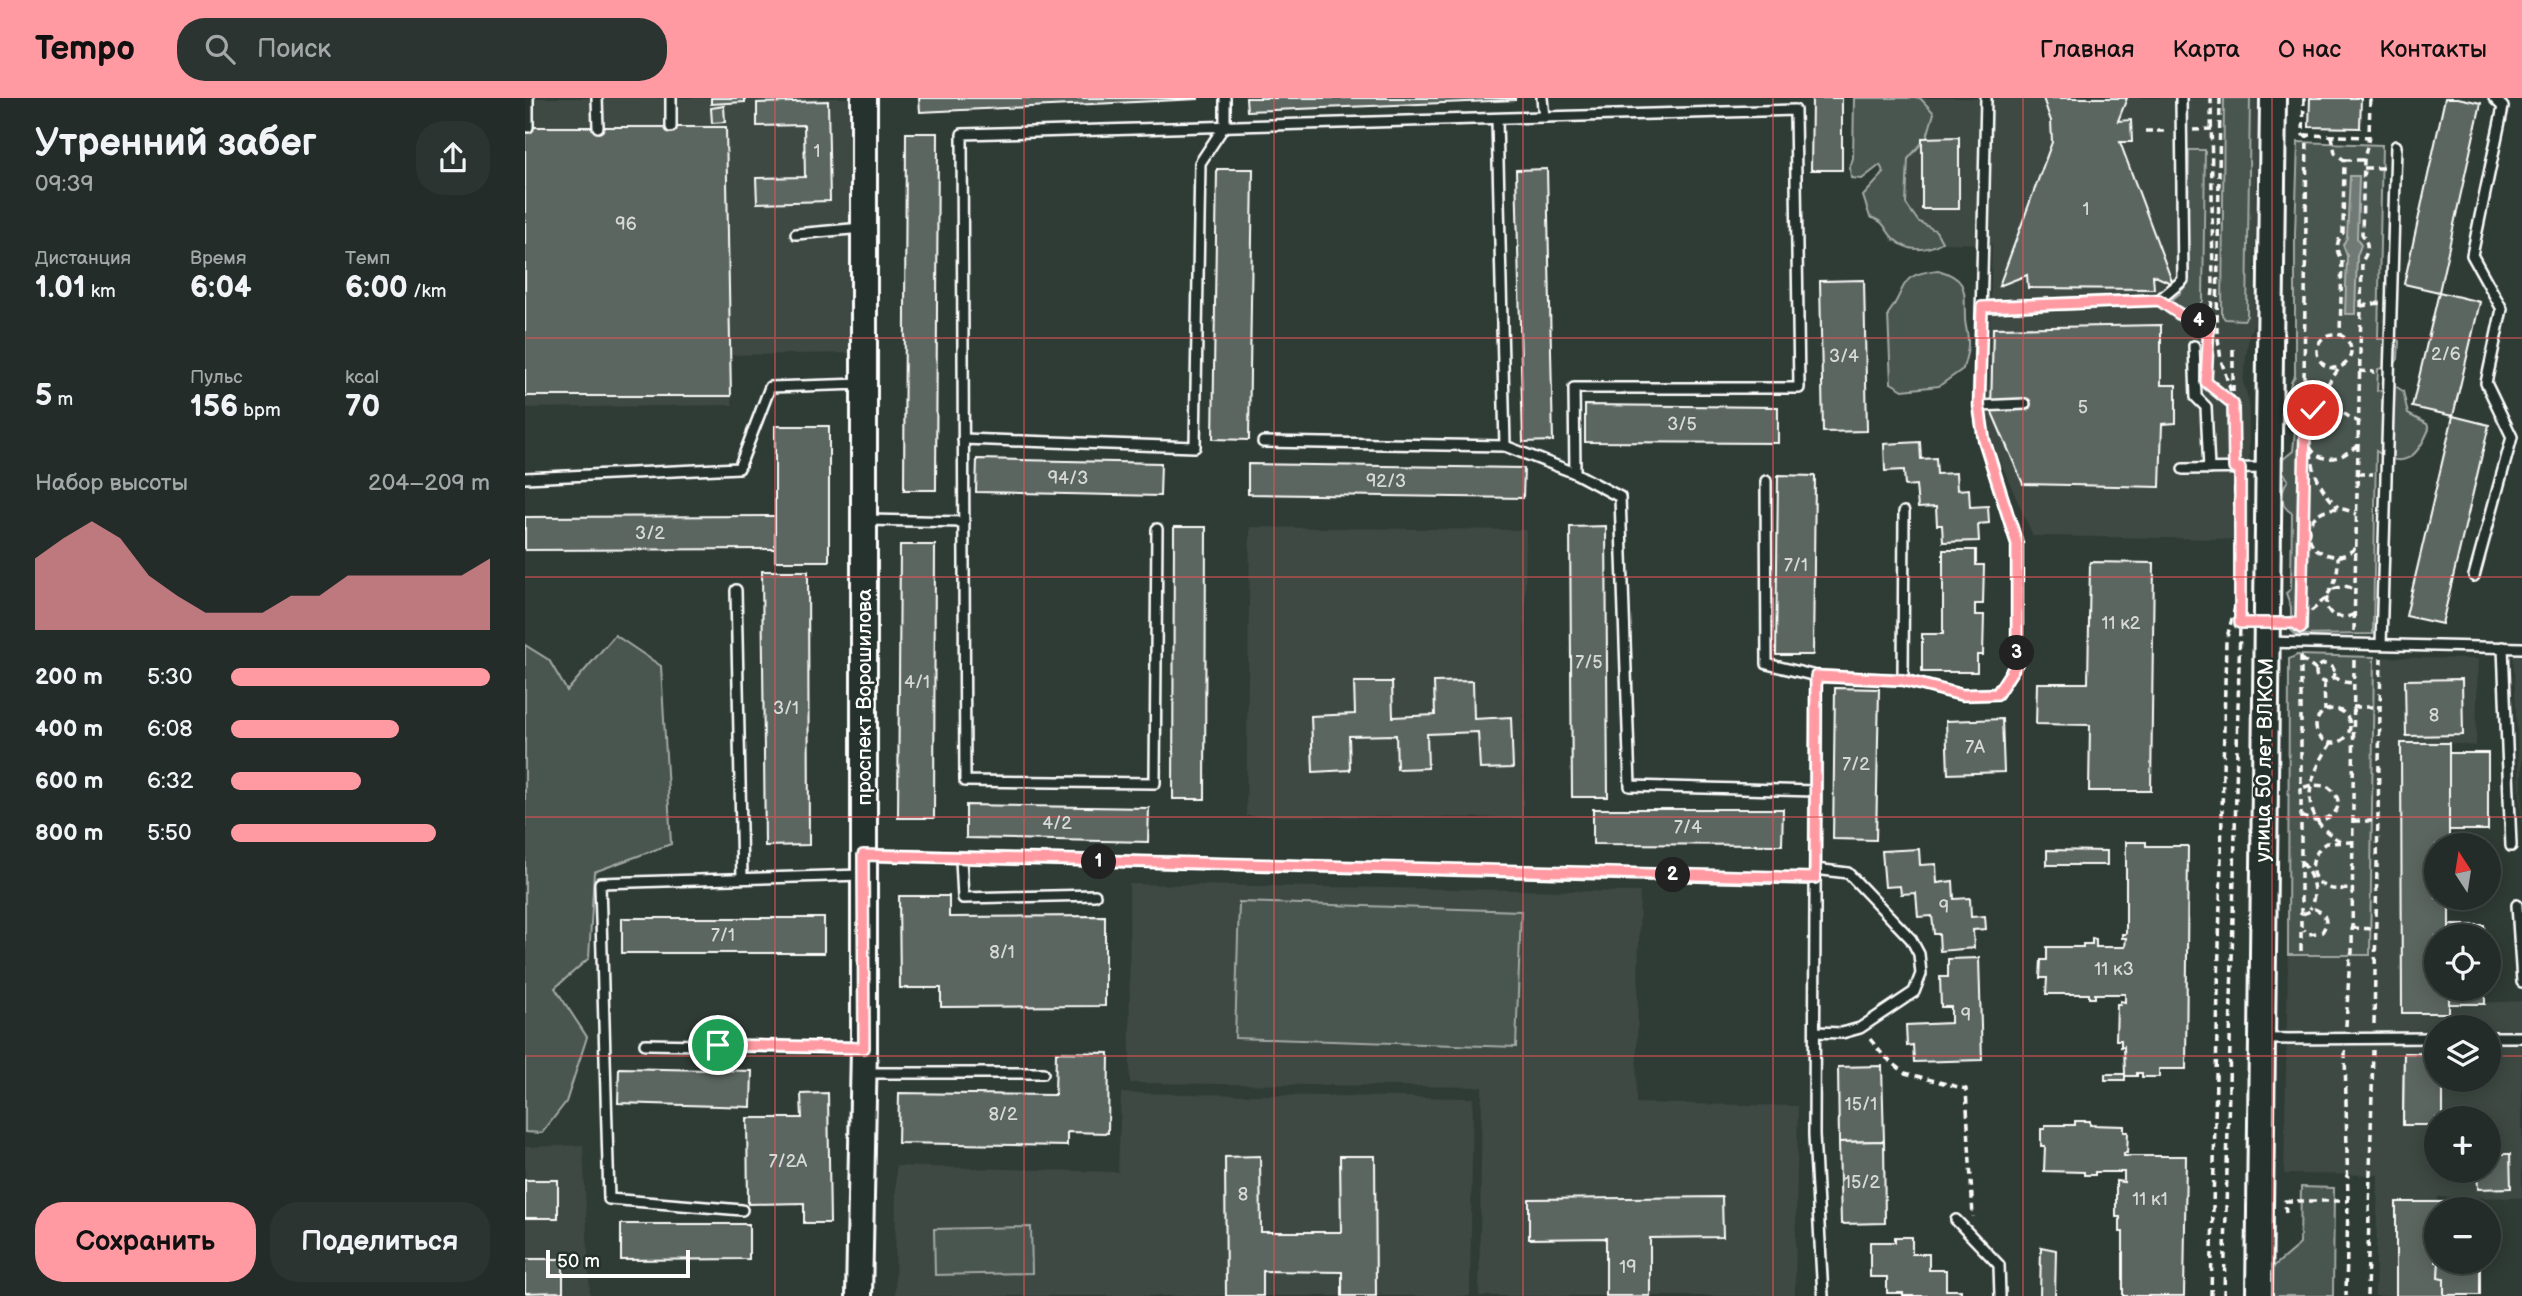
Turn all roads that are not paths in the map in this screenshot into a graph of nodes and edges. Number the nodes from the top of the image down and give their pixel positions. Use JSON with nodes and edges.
{"nodes":[{"id":1,"x":528,"y":98,"type":"edge"},
{"id":2,"x":597,"y":98,"type":"edge"},
{"id":3,"x":671,"y":98,"type":"edge"},
{"id":4,"x":864,"y":98,"type":"edge"},
{"id":5,"x":1225,"y":98,"type":"edge"},
{"id":6,"x":1542,"y":98,"type":"edge"},
{"id":7,"x":1986,"y":98,"type":"edge"},
{"id":8,"x":2181,"y":98,"type":"edge"},
{"id":9,"x":2273,"y":98,"type":"edge"},
{"id":10,"x":2494,"y":98,"type":"edge"},
{"id":11,"x":1544,"y":117,"type":"junction"},
{"id":12,"x":1497,"y":120,"type":"junction"},
{"id":13,"x":1225,"y":125,"type":"junction"},
{"id":14,"x":528,"y":127,"type":"dead end"},
{"id":15,"x":597,"y":127,"type":"dead end"},
{"id":16,"x":671,"y":127,"type":"dead end"},
{"id":17,"x":2396,"y":146,"type":"dead end"},
{"id":18,"x":863,"y":228,"type":"junction"},
{"id":19,"x":796,"y":234,"type":"dead end"},
{"id":20,"x":1982,"y":307,"type":"junction"},
{"id":21,"x":2194,"y":346,"type":"dead end"},
{"id":22,"x":864,"y":384,"type":"junction"},
{"id":23,"x":2025,"y":404,"type":"dead end"},
{"id":24,"x":1979,"y":405,"type":"junction"},
{"id":25,"x":963,"y":439,"type":"junction"},
{"id":26,"x":1263,"y":442,"type":"dead end"},
{"id":27,"x":1504,"y":446,"type":"junction"},
{"id":28,"x":2268,"y":468,"type":"junction"},
{"id":29,"x":2183,"y":469,"type":"dead end"},
{"id":30,"x":2209,"y":469,"type":"junction"},
{"id":31,"x":1575,"y":473,"type":"junction"},
{"id":32,"x":525,"y":478,"type":"edge"},
{"id":33,"x":1766,"y":481,"type":"dead end"},
{"id":34,"x":1904,"y":512,"type":"dead end"},
{"id":35,"x":865,"y":520,"type":"junction"},
{"id":36,"x":964,"y":522,"type":"junction"},
{"id":37,"x":1157,"y":529,"type":"dead end"},
{"id":38,"x":2474,"y":576,"type":"dead end"},
{"id":39,"x":736,"y":590,"type":"dead end"},
{"id":40,"x":2266,"y":633,"type":"junction"},
{"id":41,"x":2381,"y":644,"type":"junction"},
{"id":42,"x":2503,"y":647,"type":"junction"},
{"id":43,"x":2522,"y":648,"type":"edge"},
{"id":44,"x":1816,"y":676,"type":"junction"},
{"id":45,"x":1903,"y":680,"type":"junction"},
{"id":46,"x":1815,"y":791,"type":"junction"},
{"id":47,"x":2511,"y":846,"type":"dead end"},
{"id":48,"x":961,"y":859,"type":"junction"},
{"id":49,"x":863,"y":865,"type":"junction"},
{"id":50,"x":1815,"y":874,"type":"junction"},
{"id":51,"x":742,"y":878,"type":"junction"},
{"id":52,"x":1095,"y":895,"type":"dead end"},
{"id":53,"x":2517,"y":905,"type":"dead end"},
{"id":54,"x":2522,"y":982,"type":"edge"},
{"id":55,"x":1815,"y":1032,"type":"junction"},
{"id":56,"x":2501,"y":1037,"type":"edge"},
{"id":57,"x":2522,"y":1037,"type":"edge"},
{"id":58,"x":2424,"y":1038,"type":"edge"},
{"id":59,"x":2260,"y":1040,"type":"junction"},
{"id":60,"x":645,"y":1044,"type":"dead end"},
{"id":61,"x":864,"y":1048,"type":"junction"},
{"id":62,"x":863,"y":1073,"type":"junction"},
{"id":63,"x":1043,"y":1073,"type":"dead end"},
{"id":64,"x":742,"y":1210,"type":"dead end"},
{"id":65,"x":1956,"y":1220,"type":"dead end"},
{"id":66,"x":859,"y":1296,"type":"edge"},
{"id":67,"x":1823,"y":1296,"type":"edge"},
{"id":68,"x":2000,"y":1296,"type":"edge"},
{"id":69,"x":2259,"y":1296,"type":"edge"}],
"edges":[{"from":1,"to":14,"type":"lane"},
{"from":2,"to":15,"type":"lane"},
{"from":3,"to":16,"type":"lane"},
{"from":4,"to":18,"type":"street","name":"проспект Ворошилова"},
{"from":5,"to":13,"type":"lane"},
{"from":6,"to":11,"type":"lane"},
{"from":7,"to":20,"type":"lane"},
{"from":8,"to":20,"type":"lane"},
{"from":9,"to":28,"type":"street","name":"улица 50 лет ВЛКСМ"},
{"from":10,"to":38,"type":"lane"},
{"from":11,"to":12,"type":"lane"},
{"from":11,"to":31,"type":"lane"},
{"from":12,"to":13,"type":"lane"},
{"from":12,"to":27,"type":"lane"},
{"from":13,"to":25,"type":"lane"},
{"from":13,"to":25,"type":"lane"},
{"from":17,"to":41,"type":"lane"},
{"from":18,"to":19,"type":"lane"},
{"from":18,"to":22,"type":"street","name":"проспект Ворошилова"},
{"from":20,"to":24,"type":"lane"},
{"from":21,"to":30,"type":"lane"},
{"from":22,"to":32,"type":"lane"},
{"from":22,"to":35,"type":"street","name":"проспект Ворошилова"},
{"from":23,"to":24,"type":"lane"},
{"from":24,"to":45,"type":"lane"},
{"from":25,"to":36,"type":"lane"},
{"from":26,"to":27,"type":"lane"},
{"from":27,"to":31,"type":"lane"},
{"from":28,"to":30,"type":"lane"},
{"from":28,"to":40,"type":"street","name":"улица 50 лет ВЛКСМ"},
{"from":29,"to":30,"type":"lane"},
{"from":31,"to":46,"type":"lane"},
{"from":33,"to":44,"type":"lane"},
{"from":34,"to":45,"type":"lane"},
{"from":35,"to":36,"type":"lane"},
{"from":35,"to":49,"type":"street","name":"проспект Ворошилова"},
{"from":36,"to":37,"type":"lane"},
{"from":39,"to":51,"type":"lane"},
{"from":40,"to":41,"type":"lane"},
{"from":40,"to":59,"type":"street","name":"улица 50 лет ВЛКСМ"},
{"from":41,"to":42,"type":"lane"},
{"from":42,"to":43,"type":"lane"},
{"from":42,"to":47,"type":"lane"},
{"from":44,"to":45,"type":"lane"},
{"from":44,"to":46,"type":"lane"},
{"from":46,"to":50,"type":"lane"},
{"from":48,"to":49,"type":"lane"},
{"from":48,"to":50,"type":"lane"},
{"from":48,"to":52,"type":"lane"},
{"from":49,"to":51,"type":"lane"},
{"from":49,"to":61,"type":"street","name":"проспект Ворошилова"},
{"from":50,"to":55,"type":"lane"},
{"from":50,"to":55,"type":"lane"},
{"from":51,"to":64,"type":"lane"},
{"from":53,"to":54,"type":"lane"},
{"from":55,"to":67,"type":"lane"},
{"from":56,"to":57,"type":"lane"},
{"from":58,"to":59,"type":"lane"},
{"from":59,"to":69,"type":"street","name":"улица 50 лет ВЛКСМ"},
{"from":60,"to":61,"type":"lane"},
{"from":61,"to":62,"type":"street","name":"проспект Ворошилова"},
{"from":62,"to":63,"type":"lane"},
{"from":62,"to":66,"type":"street","name":"проспект Ворошилова"},
{"from":65,"to":68,"type":"lane"}]}
